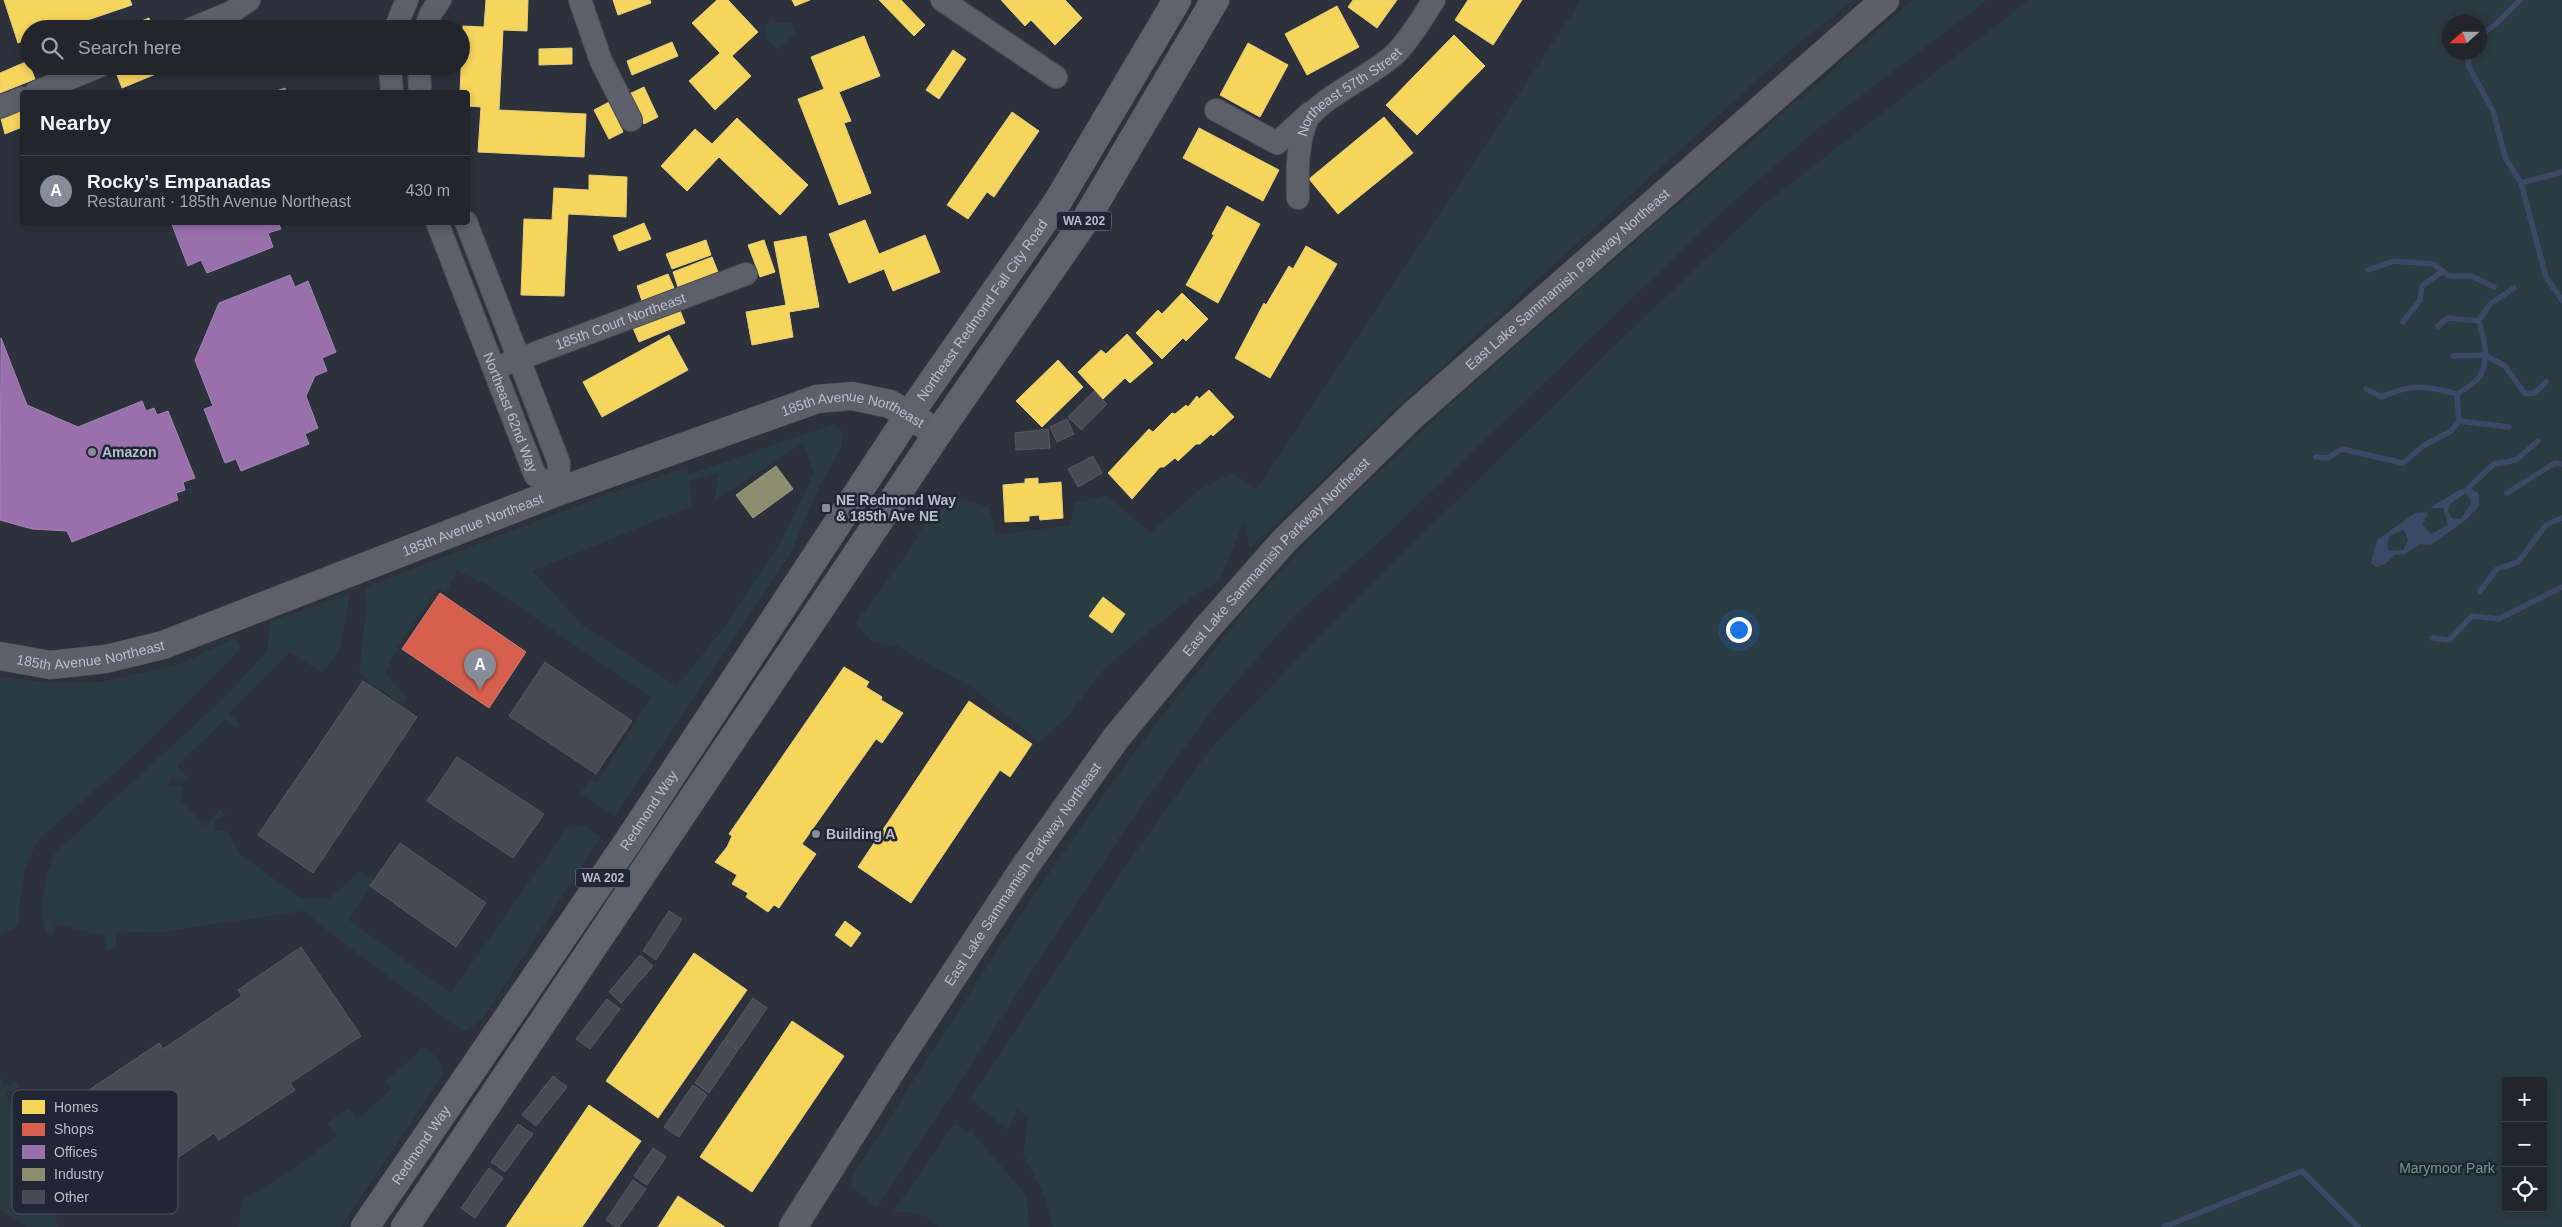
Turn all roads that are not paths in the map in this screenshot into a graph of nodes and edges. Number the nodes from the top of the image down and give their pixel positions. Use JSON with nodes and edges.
{"nodes":[{"id":1,"x":249,"y":0,"type":"edge"},
{"id":2,"x":407,"y":0,"type":"edge"},
{"id":3,"x":580,"y":0,"type":"edge"},
{"id":4,"x":942,"y":0,"type":"edge"},
{"id":5,"x":1177,"y":0,"type":"edge"},
{"id":6,"x":1215,"y":0,"type":"edge"},
{"id":7,"x":1434,"y":0,"type":"edge"},
{"id":8,"x":1885,"y":0,"type":"edge"},
{"id":9,"x":432,"y":14,"type":"edge"},
{"id":10,"x":213,"y":20,"type":"edge"},
{"id":11,"x":399,"y":20,"type":"edge"},
{"id":12,"x":78,"y":75,"type":"edge"},
{"id":13,"x":391,"y":75,"type":"edge"},
{"id":14,"x":419,"y":75,"type":"edge"},
{"id":15,"x":1056,"y":77,"type":"dead end"},
{"id":16,"x":41,"y":90,"type":"edge"},
{"id":17,"x":392,"y":90,"type":"edge"},
{"id":18,"x":420,"y":90,"type":"edge"},
{"id":19,"x":20,"y":99,"type":"edge"},
{"id":20,"x":0,"y":107,"type":"edge"},
{"id":21,"x":1316,"y":109,"type":"junction"},
{"id":22,"x":1216,"y":110,"type":"dead end"},
{"id":23,"x":631,"y":120,"type":"dead end"},
{"id":24,"x":1298,"y":198,"type":"dead end"},
{"id":25,"x":439,"y":225,"type":"edge"},
{"id":26,"x":467,"y":225,"type":"edge"},
{"id":27,"x":746,"y":274,"type":"dead end"},
{"id":28,"x":519,"y":359,"type":"junction"},
{"id":29,"x":496,"y":368,"type":"junction"},
{"id":30,"x":909,"y":415,"type":"junction"},
{"id":31,"x":938,"y":433,"type":"junction"},
{"id":32,"x":557,"y":492,"type":"junction"},
{"id":33,"x":0,"y":656,"type":"edge"},
{"id":34,"x":365,"y":1227,"type":"edge"},
{"id":35,"x":405,"y":1227,"type":"edge"},
{"id":36,"x":793,"y":1227,"type":"edge"}],
"edges":[{"from":1,"to":10,"type":"street"},
{"from":2,"to":9,"type":"street"},
{"from":2,"to":11,"type":"street"},
{"from":3,"to":23,"type":"street"},
{"from":4,"to":15,"type":"street"},
{"from":5,"to":30,"type":"main road","name":"Northeast Redmond Fall City Road","number":"WA 202"},
{"from":6,"to":31,"type":"main road","number":"WA 202"},
{"from":7,"to":21,"type":"street","name":"Northeast 57th Street"},
{"from":8,"to":36,"type":"main road","name":"East Lake Sammamish Parkway Northeast"},
{"from":12,"to":16,"type":"street"},
{"from":13,"to":17,"type":"street"},
{"from":14,"to":18,"type":"street"},
{"from":19,"to":20,"type":"street"},
{"from":21,"to":22,"type":"street"},
{"from":21,"to":24,"type":"street","name":"Northeast 57th Street"},
{"from":25,"to":29,"type":"street","name":"Northeast 62nd Way"},
{"from":26,"to":28,"type":"street","name":"Northeast 62nd Way"},
{"from":27,"to":28,"type":"street","name":"185th Court Northeast"},
{"from":28,"to":29,"type":"street","name":"185th Court Northeast"},
{"from":28,"to":32,"type":"street","name":"Northeast 62nd Way"},
{"from":29,"to":32,"type":"street","name":"Northeast 62nd Way"},
{"from":30,"to":31,"type":"street","name":"185th Avenue Northeast"},
{"from":30,"to":32,"type":"street","name":"185th Avenue Northeast"},
{"from":30,"to":34,"type":"main road","name":"Redmond Way","number":"WA 202"},
{"from":31,"to":35,"type":"main road","number":"WA 202"},
{"from":32,"to":33,"type":"street","name":"185th Avenue Northeast"}]}
